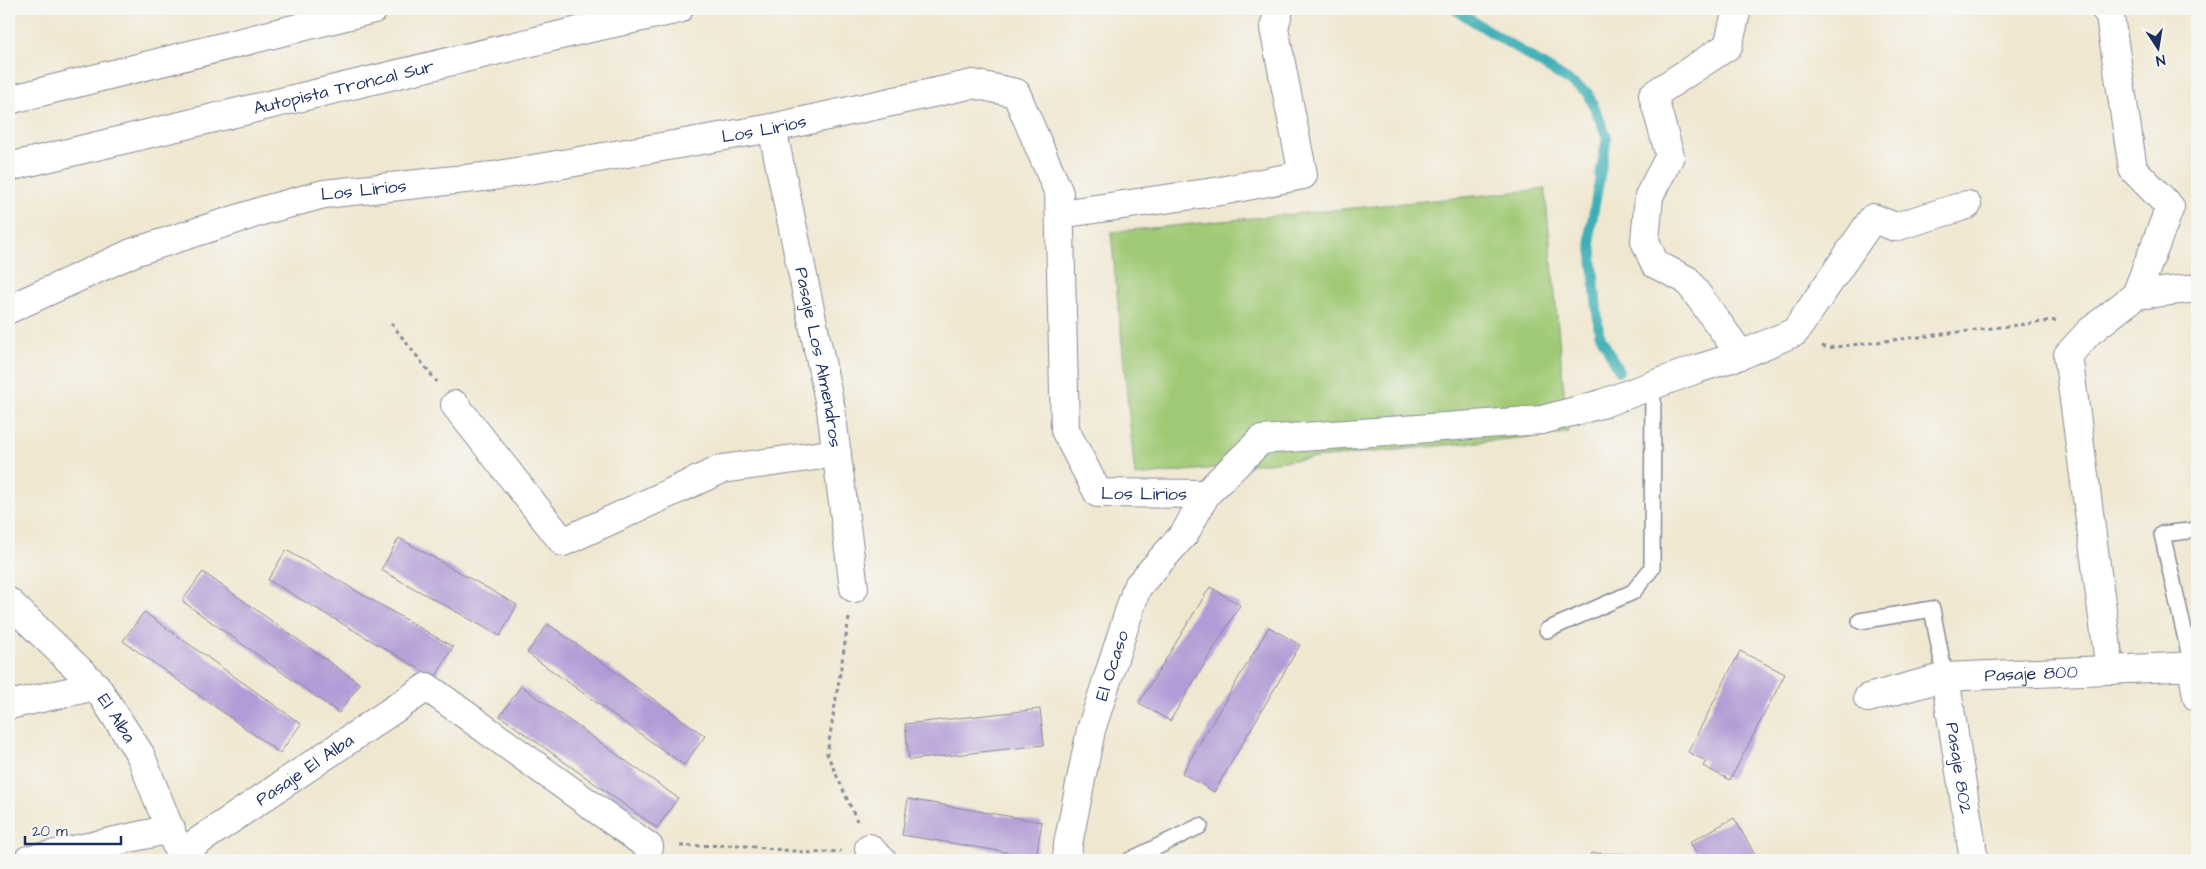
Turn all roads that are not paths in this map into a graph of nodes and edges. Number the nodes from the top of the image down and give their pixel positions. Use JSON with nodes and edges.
{"nodes":[{"id":1,"x":374,"y":9,"type":"edge"},
{"id":2,"x":680,"y":9,"type":"edge"},
{"id":3,"x":1279,"y":9,"type":"edge"},
{"id":4,"x":1736,"y":9,"type":"edge"},
{"id":5,"x":2105,"y":9,"type":"edge"},
{"id":6,"x":9,"y":100,"type":"edge"},
{"id":7,"x":772,"y":128,"type":"junction"},
{"id":8,"x":9,"y":167,"type":"edge"},
{"id":9,"x":1967,"y":204,"type":"dead end"},
{"id":10,"x":1060,"y":214,"type":"junction"},
{"id":11,"x":2197,"y":288,"type":"edge"},
{"id":12,"x":2136,"y":295,"type":"junction"},
{"id":13,"x":9,"y":309,"type":"edge"},
{"id":14,"x":1741,"y":355,"type":"junction"},
{"id":15,"x":1653,"y":386,"type":"junction"},
{"id":16,"x":456,"y":405,"type":"road end"},
{"id":17,"x":837,"y":453,"type":"junction"},
{"id":18,"x":1206,"y":494,"type":"junction"},
{"id":19,"x":2197,"y":530,"type":"edge"},
{"id":20,"x":854,"y":588,"type":"road end"},
{"id":21,"x":9,"y":602,"type":"edge"},
{"id":22,"x":1860,"y":621,"type":"dead end"},
{"id":23,"x":1547,"y":630,"type":"dead end"},
{"id":24,"x":2195,"y":666,"type":"edge"},
{"id":25,"x":2110,"y":670,"type":"junction"},
{"id":26,"x":1945,"y":677,"type":"junction"},
{"id":27,"x":96,"y":686,"type":"junction"},
{"id":28,"x":2197,"y":697,"type":"edge"},
{"id":29,"x":1868,"y":698,"type":"dead end"},
{"id":30,"x":9,"y":705,"type":"edge"},
{"id":31,"x":1200,"y":826,"type":"dead end"},
{"id":32,"x":178,"y":847,"type":"edge"},
{"id":33,"x":649,"y":847,"type":"road end"},
{"id":34,"x":28,"y":860,"type":"edge"},
{"id":35,"x":1067,"y":860,"type":"edge"},
{"id":36,"x":1130,"y":860,"type":"edge"},
{"id":37,"x":1974,"y":860,"type":"edge"}],
"edges":[{"from":1,"to":6,"type":"main road"},
{"from":2,"to":8,"type":"main road","name":"Autopista Troncal Sur"},
{"from":3,"to":10,"type":"main road"},
{"from":4,"to":14,"type":"main road"},
{"from":5,"to":12,"type":"main road"},
{"from":7,"to":10,"type":"main road","name":"Los Lirios"},
{"from":7,"to":13,"type":"main road","name":"Los Lirios"},
{"from":7,"to":17,"type":"main road","name":"Pasaje Los Almendros"},
{"from":9,"to":14,"type":"main road","name":"El Ocaso"},
{"from":10,"to":18,"type":"main road","name":"Los Lirios"},
{"from":11,"to":12,"type":"main road"},
{"from":12,"to":25,"type":"main road"},
{"from":14,"to":15,"type":"main road","name":"El Ocaso"},
{"from":15,"to":18,"type":"main road","name":"El Ocaso"},
{"from":15,"to":23,"type":"lane"},
{"from":16,"to":17,"type":"main road"},
{"from":17,"to":20,"type":"main road","name":"Pasaje Los Almendros"},
{"from":18,"to":35,"type":"main road","name":"El Ocaso"},
{"from":19,"to":24,"type":"lane"},
{"from":21,"to":27,"type":"main road","name":"El Alba"},
{"from":22,"to":26,"type":"lane"},
{"from":24,"to":25,"type":"main road","name":"Pasaje 800"},
{"from":24,"to":28,"type":"main road"},
{"from":25,"to":26,"type":"main road","name":"Pasaje 800"},
{"from":26,"to":29,"type":"main road","name":"Pasaje 800"},
{"from":26,"to":37,"type":"main road","name":"Pasaje 802"},
{"from":27,"to":30,"type":"main road"},
{"from":27,"to":32,"type":"main road","name":"El Alba"},
{"from":31,"to":36,"type":"lane"},
{"from":32,"to":33,"type":"main road","name":"Pasaje El Alba"},
{"from":32,"to":34,"type":"main road"}]}
